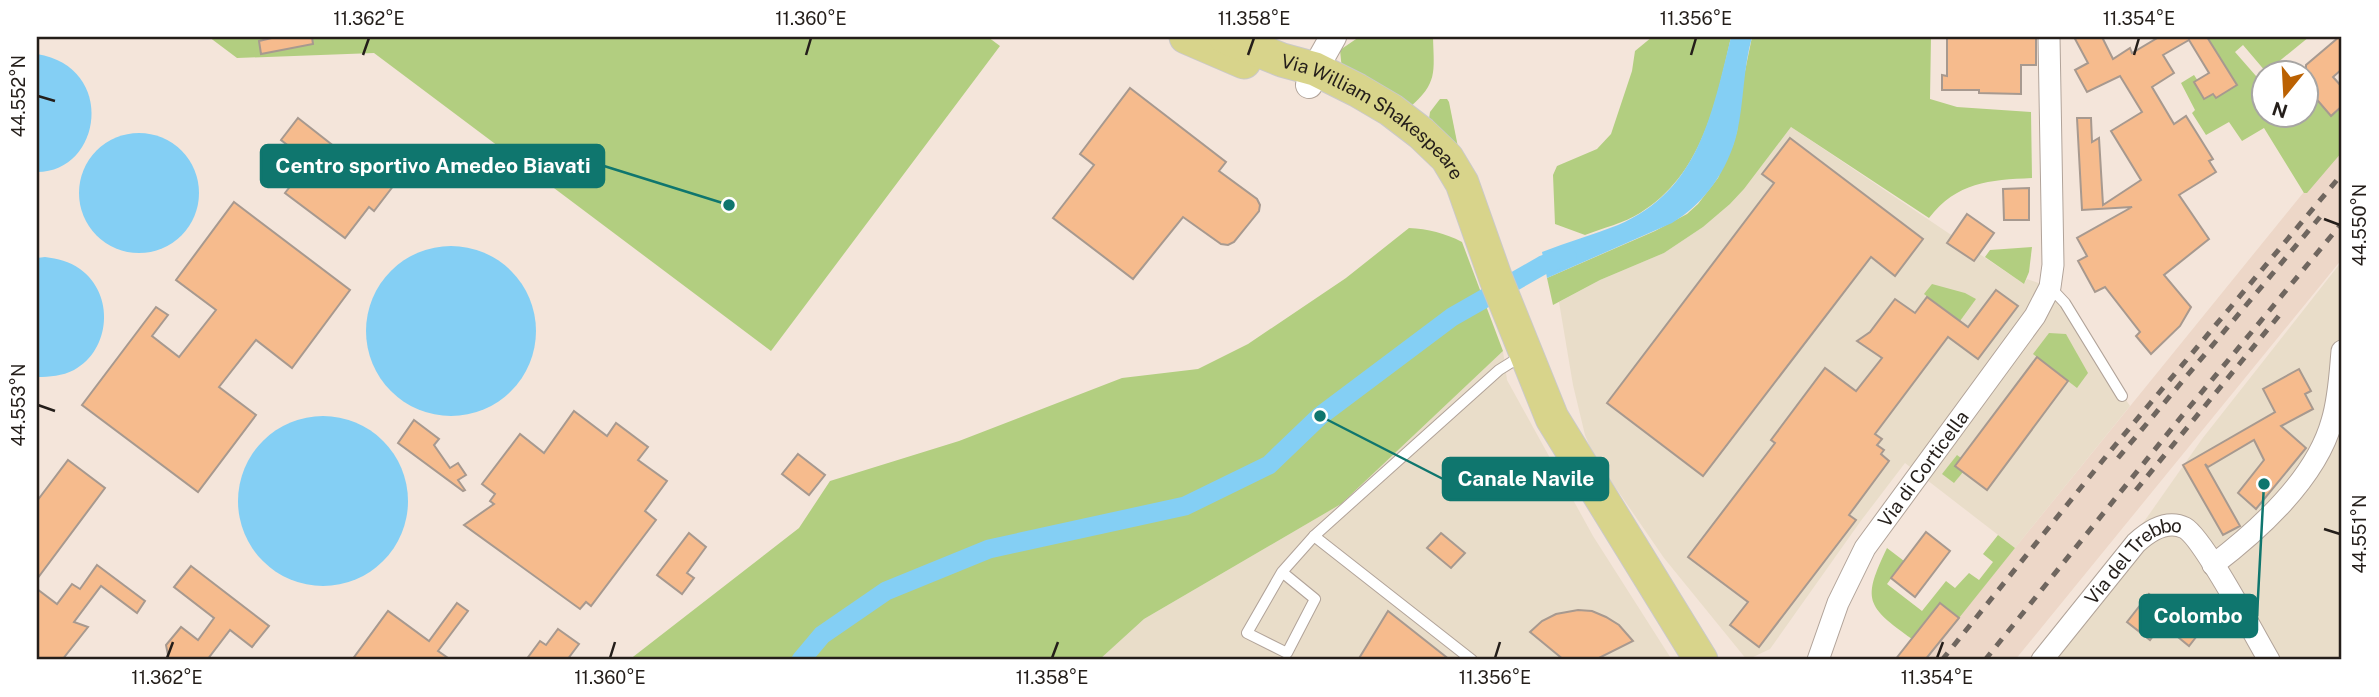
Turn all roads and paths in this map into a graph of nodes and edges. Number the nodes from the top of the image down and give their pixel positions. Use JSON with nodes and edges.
{"nodes":[{"id":1,"x":1186,"y":37,"type":"edge"},
{"id":2,"x":1225,"y":37,"type":"edge"},
{"id":3,"x":1333,"y":37,"type":"edge"},
{"id":4,"x":2049,"y":37,"type":"edge"},
{"id":5,"x":1312,"y":77,"type":"junction"},
{"id":6,"x":2050,"y":287,"type":"junction"},
{"id":7,"x":1523,"y":349,"type":"junction"},
{"id":8,"x":2342,"y":351,"type":"edge"},
{"id":9,"x":2122,"y":396,"type":"dead end"},
{"id":10,"x":1314,"y":536,"type":"junction"},
{"id":11,"x":2213,"y":565,"type":"junction"},
{"id":12,"x":1282,"y":572,"type":"junction"},
{"id":13,"x":1472,"y":660,"type":"edge"},
{"id":14,"x":1701,"y":660,"type":"edge"},
{"id":15,"x":1818,"y":660,"type":"edge"},
{"id":16,"x":2042,"y":660,"type":"edge"},
{"id":17,"x":2269,"y":660,"type":"edge"}],
"edges":[{"from":1,"to":5,"type":"main road","name":"Via William Shakespeare"},
{"from":2,"to":5,"type":"main road","name":"Via William Shakespeare"},
{"from":3,"to":5,"type":"street"},
{"from":4,"to":6,"type":"street","name":"Via di Corticella"},
{"from":5,"to":7,"type":"main road","name":"Via William Shakespeare"},
{"from":6,"to":9,"type":"lane"},
{"from":6,"to":15,"type":"street","name":"Via di Corticella"},
{"from":7,"to":10,"type":"lane"},
{"from":7,"to":14,"type":"main road","name":"Via William Shakespeare"},
{"from":8,"to":11,"type":"street"},
{"from":10,"to":12,"type":"lane"},
{"from":10,"to":13,"type":"lane"},
{"from":11,"to":16,"type":"street","name":"Via del Trebbo"},
{"from":11,"to":17,"type":"street","name":"Via del Trebbo"},
{"from":12,"to":12,"type":"lane"}]}
